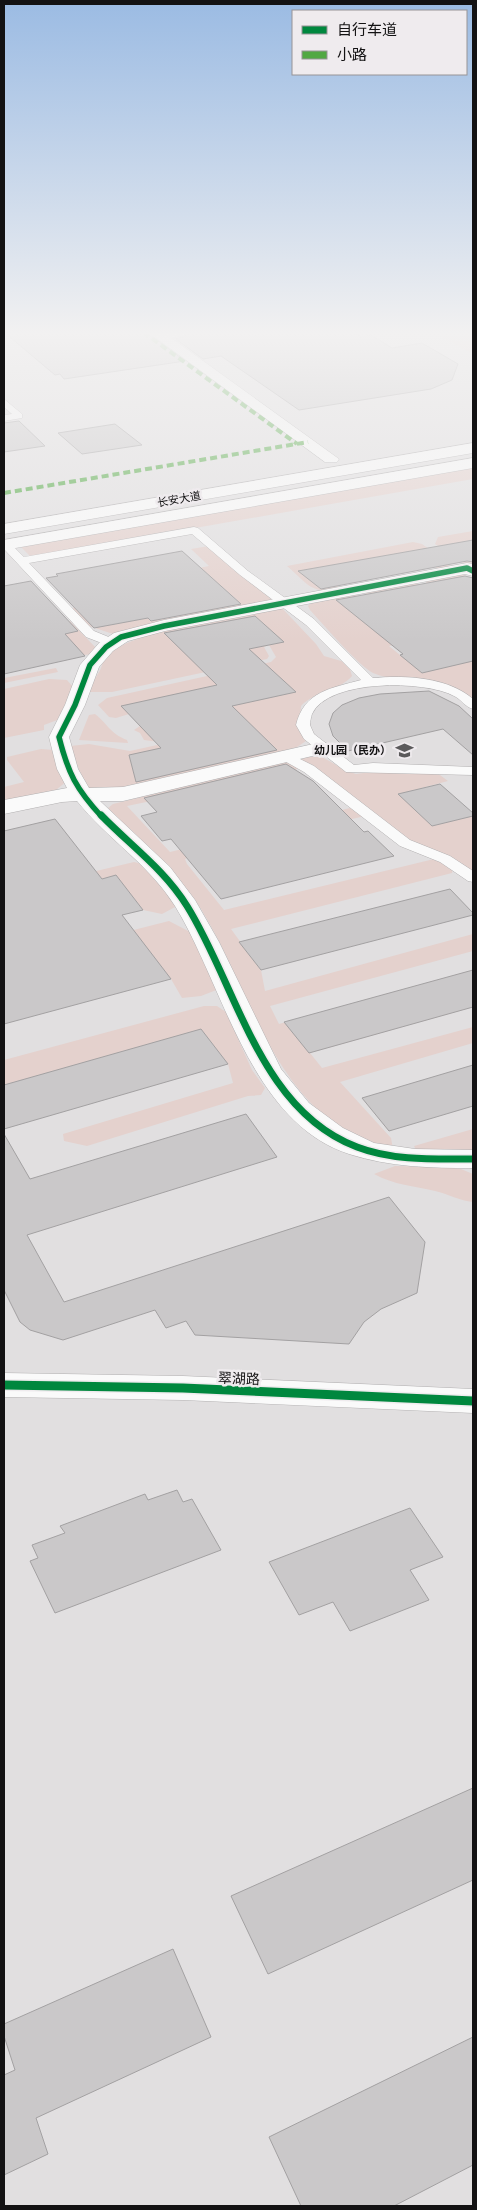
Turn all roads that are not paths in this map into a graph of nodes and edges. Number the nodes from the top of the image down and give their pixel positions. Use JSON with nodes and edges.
{"nodes":[{"id":1,"x":298,"y":435,"type":"edge"},
{"id":2,"x":473,"y":435,"type":"edge"},
{"id":3,"x":473,"y":448,"type":"edge"},
{"id":4,"x":331,"y":459,"type":"junction"},
{"id":5,"x":473,"y":463,"type":"edge"},
{"id":6,"x":52,"y":505,"type":"dead end"},
{"id":7,"x":4,"y":540,"type":"edge"},
{"id":8,"x":22,"y":561,"type":"junction"},
{"id":9,"x":473,"y":571,"type":"edge"},
{"id":10,"x":286,"y":602,"type":"junction"},
{"id":11,"x":112,"y":643,"type":"junction"},
{"id":12,"x":370,"y":682,"type":"junction"},
{"id":13,"x":473,"y":705,"type":"edge"},
{"id":14,"x":322,"y":748,"type":"junction"},
{"id":15,"x":286,"y":756,"type":"junction"},
{"id":16,"x":473,"y":771,"type":"edge"},
{"id":17,"x":85,"y":795,"type":"junction"},
{"id":18,"x":4,"y":807,"type":"edge"},
{"id":19,"x":473,"y":878,"type":"edge"},
{"id":20,"x":473,"y":1159,"type":"edge"},
{"id":21,"x":4,"y":1385,"type":"edge"},
{"id":22,"x":473,"y":1401,"type":"edge"}],
"edges":[{"from":1,"to":4,"type":"street"},
{"from":2,"to":4,"type":"street","name":"长安大道"},
{"from":3,"to":7,"type":"street","name":"长安大道"},
{"from":4,"to":6,"type":"street","name":"长安大道"},
{"from":5,"to":7,"type":"street"},
{"from":7,"to":8,"type":"lane"},
{"from":8,"to":10,"type":"lane"},
{"from":8,"to":11,"type":"lane"},
{"from":9,"to":10,"type":"street"},
{"from":10,"to":11,"type":"street"},
{"from":10,"to":12,"type":"lane"},
{"from":11,"to":17,"type":"street"},
{"from":12,"to":13,"type":"lane"},
{"from":12,"to":14,"type":"lane"},
{"from":14,"to":15,"type":"street"},
{"from":14,"to":16,"type":"lane"},
{"from":15,"to":17,"type":"street"},
{"from":15,"to":19,"type":"lane"},
{"from":17,"to":18,"type":"street"},
{"from":17,"to":20,"type":"street"},
{"from":21,"to":22,"type":"street","name":"翠湖路"}]}
